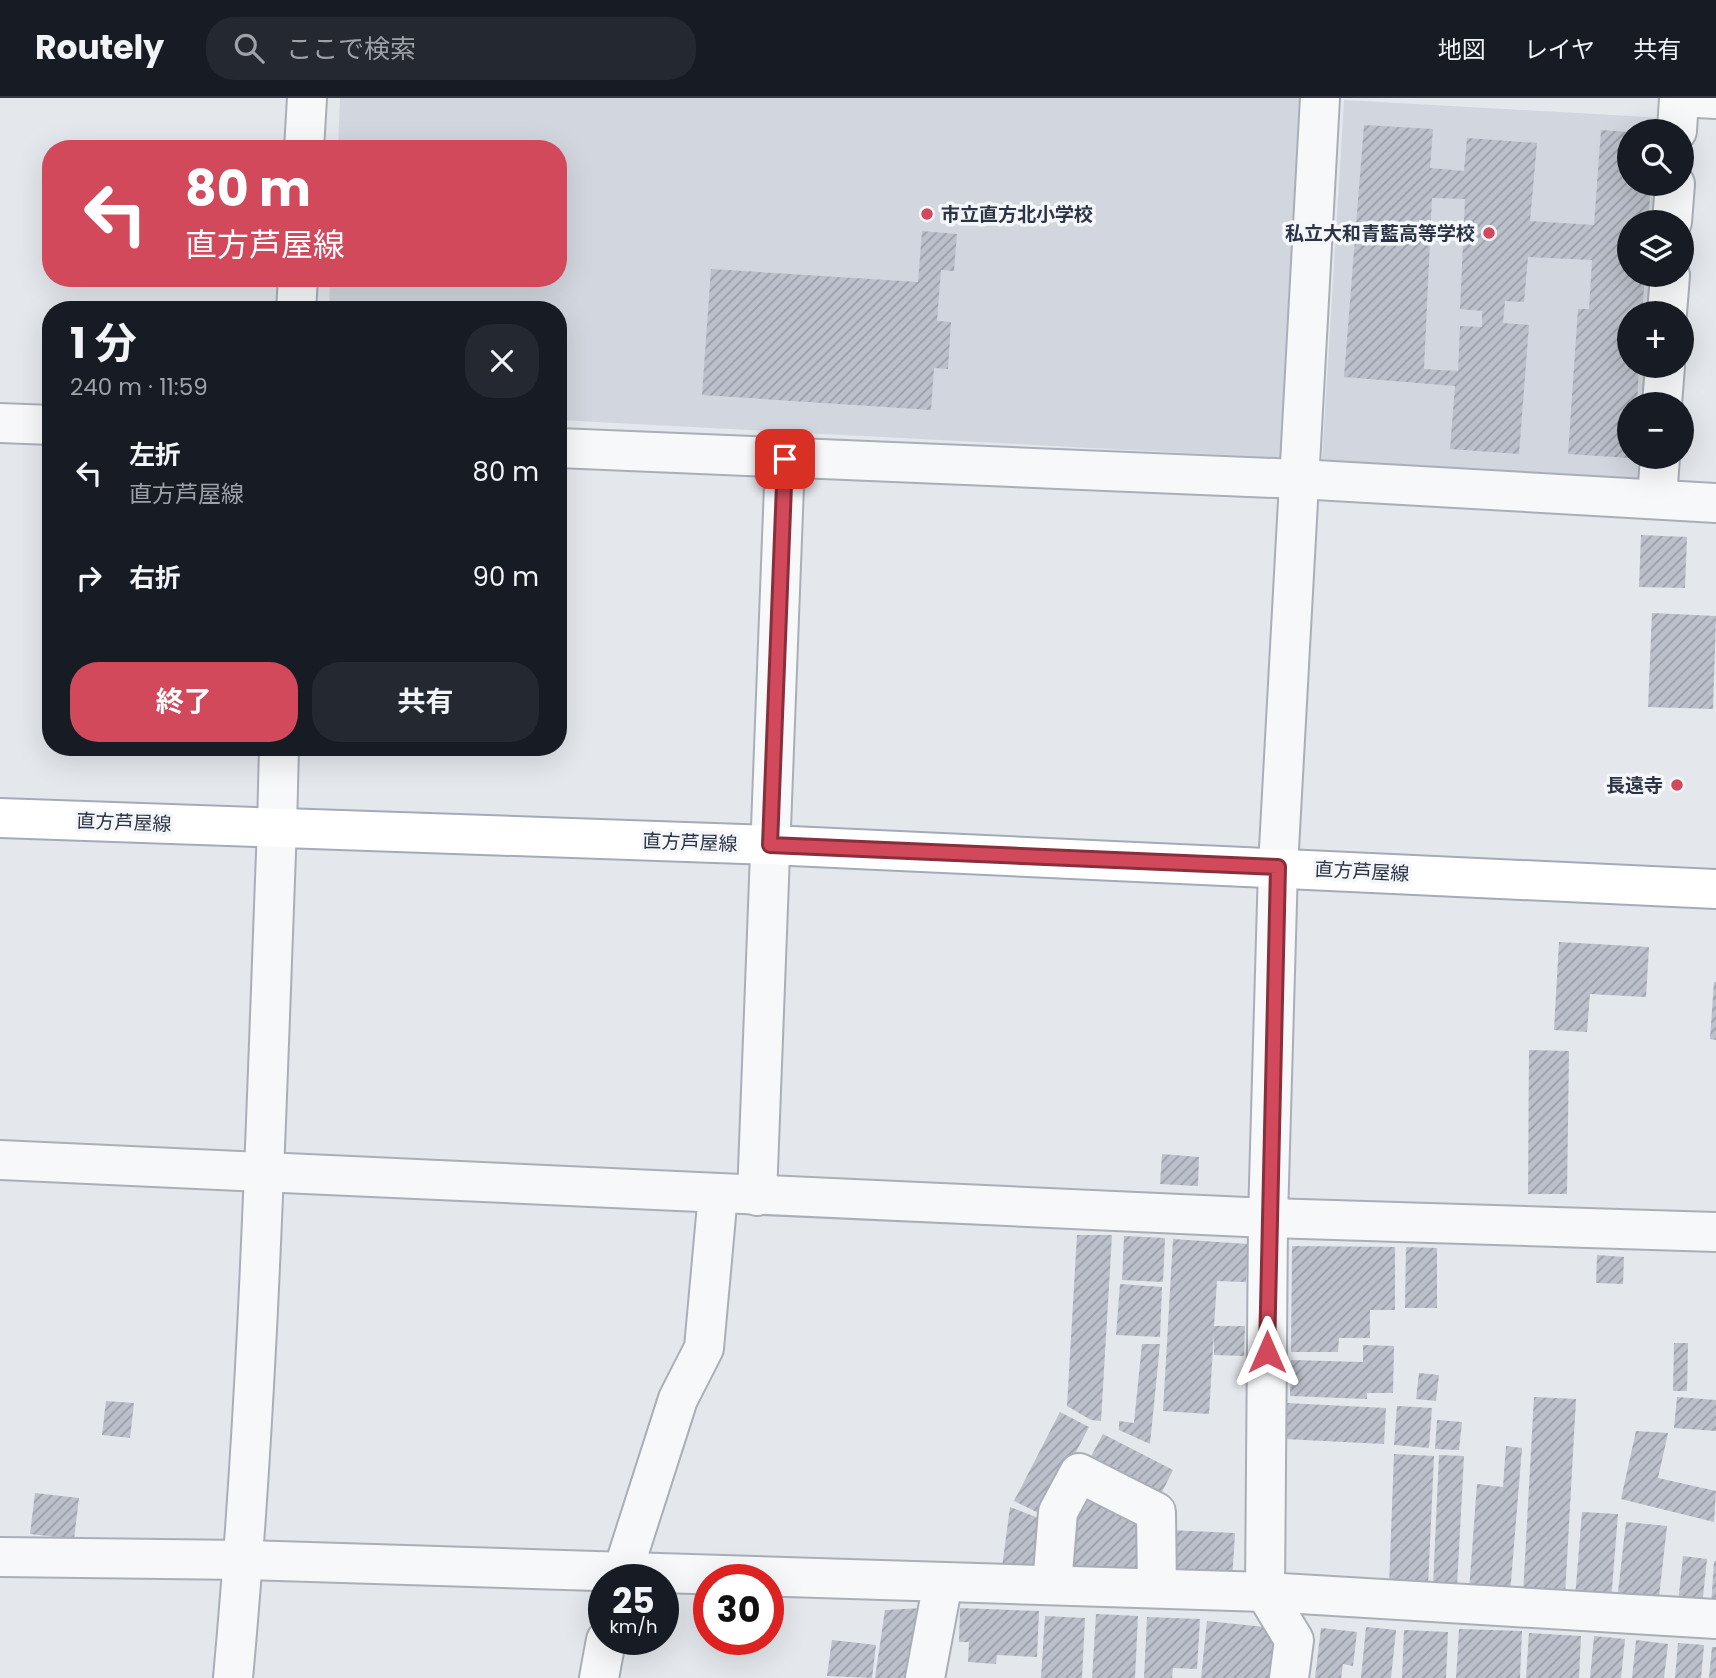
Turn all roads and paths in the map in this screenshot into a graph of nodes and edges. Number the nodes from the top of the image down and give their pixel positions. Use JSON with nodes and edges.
{"nodes":[{"id":1,"x":297,"y":98,"type":"edge"},
{"id":2,"x":1320,"y":98,"type":"edge"},
{"id":3,"x":1679,"y":98,"type":"edge"},
{"id":4,"x":1698,"y":98,"type":"edge"},
{"id":5,"x":1716,"y":99,"type":"edge"},
{"id":6,"x":1678,"y":119,"type":"edge"},
{"id":7,"x":303,"y":140,"type":"edge"},
{"id":8,"x":0,"y":423,"type":"edge"},
{"id":9,"x":42,"y":425,"type":"edge"},
{"id":10,"x":567,"y":448,"type":"edge"},
{"id":11,"x":785,"y":459,"type":"junction"},
{"id":12,"x":1659,"y":469,"type":"edge"},
{"id":13,"x":1298,"y":479,"type":"junction"},
{"id":14,"x":1657,"y":499,"type":"junction"},
{"id":15,"x":1716,"y":503,"type":"edge"},
{"id":16,"x":279,"y":756,"type":"edge"},
{"id":17,"x":0,"y":818,"type":"edge"},
{"id":18,"x":276,"y":828,"type":"junction"},
{"id":19,"x":770,"y":845,"type":"junction"},
{"id":20,"x":1278,"y":867,"type":"junction"},
{"id":21,"x":1716,"y":889,"type":"edge"},
{"id":22,"x":0,"y":1160,"type":"edge"},
{"id":23,"x":264,"y":1172,"type":"junction"},
{"id":24,"x":718,"y":1194,"type":"junction"},
{"id":25,"x":757,"y":1196,"type":"junction"},
{"id":26,"x":1268,"y":1219,"type":"junction"},
{"id":27,"x":1716,"y":1232,"type":"edge"},
{"id":28,"x":0,"y":1558,"type":"edge"},
{"id":29,"x":244,"y":1560,"type":"junction"},
{"id":30,"x":625,"y":1564,"type":"edge"},
{"id":31,"x":588,"y":1575,"type":"edge"},
{"id":32,"x":679,"y":1577,"type":"edge"},
{"id":33,"x":943,"y":1582,"type":"junction"},
{"id":34,"x":1052,"y":1585,"type":"junction"},
{"id":35,"x":1157,"y":1588,"type":"junction"},
{"id":36,"x":1265,"y":1592,"type":"junction"},
{"id":37,"x":1716,"y":1619,"type":"edge"},
{"id":38,"x":603,"y":1655,"type":"edge"},
{"id":39,"x":233,"y":1678,"type":"edge"},
{"id":40,"x":599,"y":1678,"type":"edge"},
{"id":41,"x":925,"y":1678,"type":"edge"},
{"id":42,"x":1289,"y":1678,"type":"edge"}],
"edges":[{"from":1,"to":7,"type":"street"},
{"from":2,"to":13,"type":"street"},
{"from":3,"to":6,"type":"street"},
{"from":4,"to":5,"type":"street"},
{"from":8,"to":9,"type":"street"},
{"from":10,"to":11,"type":"street"},
{"from":11,"to":13,"type":"street"},
{"from":11,"to":19,"type":"street"},
{"from":12,"to":14,"type":"street"},
{"from":13,"to":14,"type":"street"},
{"from":13,"to":20,"type":"street"},
{"from":14,"to":15,"type":"street"},
{"from":16,"to":18,"type":"street"},
{"from":17,"to":18,"type":"main road","name":"直方芦屋線"},
{"from":18,"to":19,"type":"main road","name":"直方芦屋線"},
{"from":18,"to":23,"type":"street"},
{"from":19,"to":20,"type":"main road","name":"直方芦屋線"},
{"from":19,"to":25,"type":"street"},
{"from":20,"to":21,"type":"main road","name":"直方芦屋線"},
{"from":20,"to":26,"type":"street"},
{"from":22,"to":23,"type":"street"},
{"from":23,"to":24,"type":"street"},
{"from":23,"to":29,"type":"street"},
{"from":24,"to":25,"type":"street"},
{"from":24,"to":30,"type":"street"},
{"from":25,"to":26,"type":"street"},
{"from":26,"to":27,"type":"street"},
{"from":26,"to":36,"type":"street"},
{"from":28,"to":29,"type":"street"},
{"from":29,"to":31,"type":"street"},
{"from":29,"to":39,"type":"street"},
{"from":32,"to":33,"type":"street"},
{"from":33,"to":34,"type":"street"},
{"from":33,"to":41,"type":"street"},
{"from":34,"to":35,"type":"street"},
{"from":34,"to":35,"type":"street"},
{"from":35,"to":36,"type":"street"},
{"from":36,"to":37,"type":"street"},
{"from":36,"to":42,"type":"street"},
{"from":38,"to":40,"type":"street"}]}
